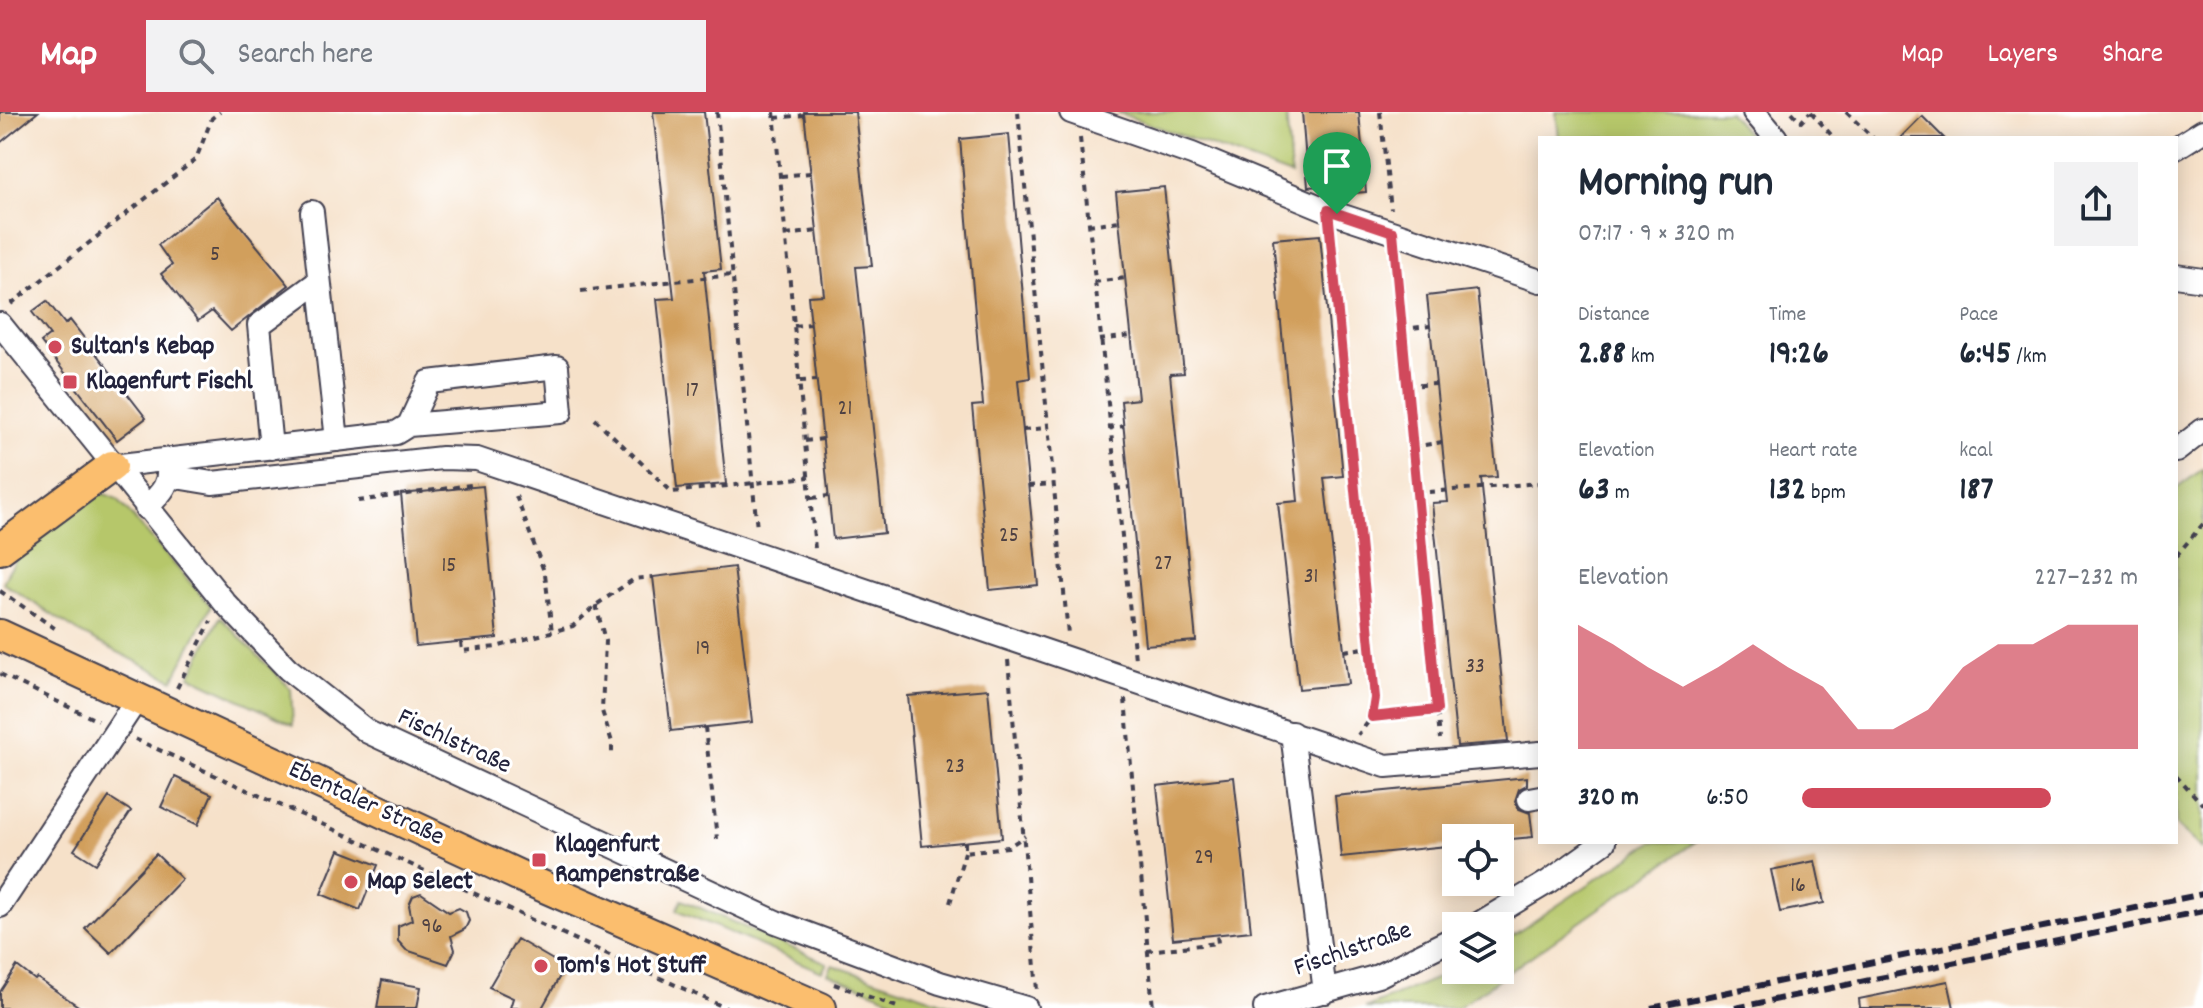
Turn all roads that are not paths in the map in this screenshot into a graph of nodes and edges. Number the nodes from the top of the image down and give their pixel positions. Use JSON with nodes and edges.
{"nodes":[{"id":1,"x":1754,"y":112,"type":"edge"},
{"id":2,"x":2198,"y":112,"type":"edge"},
{"id":3,"x":1074,"y":113,"type":"edge"},
{"id":4,"x":2203,"y":122,"type":"edge"},
{"id":5,"x":2203,"y":131,"type":"edge"},
{"id":6,"x":1774,"y":136,"type":"edge"},
{"id":7,"x":2178,"y":147,"type":"edge"},
{"id":8,"x":312,"y":212,"type":"dead end"},
{"id":9,"x":2178,"y":276,"type":"edge"},
{"id":10,"x":1538,"y":280,"type":"edge"},
{"id":11,"x":2203,"y":280,"type":"edge"},
{"id":12,"x":319,"y":281,"type":"junction"},
{"id":13,"x":0,"y":324,"type":"edge"},
{"id":14,"x":409,"y":425,"type":"junction"},
{"id":15,"x":2203,"y":430,"type":"edge"},
{"id":16,"x":337,"y":440,"type":"junction"},
{"id":17,"x":271,"y":448,"type":"junction"},
{"id":18,"x":2178,"y":449,"type":"edge"},
{"id":19,"x":112,"y":466,"type":"junction"},
{"id":20,"x":169,"y":468,"type":"junction"},
{"id":21,"x":146,"y":508,"type":"junction"},
{"id":22,"x":0,"y":549,"type":"edge"},
{"id":23,"x":0,"y":635,"type":"edge"},
{"id":24,"x":151,"y":705,"type":"junction"},
{"id":25,"x":1292,"y":733,"type":"junction"},
{"id":26,"x":1538,"y":753,"type":"edge"},
{"id":27,"x":1601,"y":844,"type":"edge"},
{"id":28,"x":0,"y":906,"type":"edge"},
{"id":29,"x":1498,"y":912,"type":"edge"},
{"id":30,"x":1442,"y":944,"type":"edge"},
{"id":31,"x":1325,"y":992,"type":"junction"},
{"id":32,"x":1032,"y":1000,"type":"edge"},
{"id":33,"x":821,"y":1008,"type":"edge"},
{"id":34,"x":1265,"y":1008,"type":"edge"}],
"edges":[{"from":1,"to":6,"type":"street"},
{"from":2,"to":4,"type":"street"},
{"from":3,"to":10,"type":"street"},
{"from":5,"to":7,"type":"street"},
{"from":8,"to":12,"type":"street"},
{"from":9,"to":11,"type":"street"},
{"from":12,"to":16,"type":"street"},
{"from":12,"to":17,"type":"street"},
{"from":13,"to":19,"type":"street","name":"Fischlstraße"},
{"from":14,"to":14,"type":"street"},
{"from":14,"to":16,"type":"street"},
{"from":15,"to":18,"type":"street"},
{"from":16,"to":17,"type":"street"},
{"from":17,"to":20,"type":"street"},
{"from":19,"to":20,"type":"street"},
{"from":19,"to":21,"type":"street","name":"Fischlstraße"},
{"from":19,"to":22,"type":"main road"},
{"from":20,"to":21,"type":"street"},
{"from":20,"to":25,"type":"street"},
{"from":21,"to":32,"type":"street","name":"Fischlstraße"},
{"from":23,"to":24,"type":"main road","name":"Ebentaler Straße"},
{"from":24,"to":28,"type":"street"},
{"from":24,"to":33,"type":"main road","name":"Ebentaler Straße"},
{"from":25,"to":26,"type":"street"},
{"from":25,"to":31,"type":"street"},
{"from":27,"to":29,"type":"street"},
{"from":30,"to":31,"type":"street","name":"Fischlstraße"},
{"from":31,"to":34,"type":"street","name":"Fischlstraße"}]}
